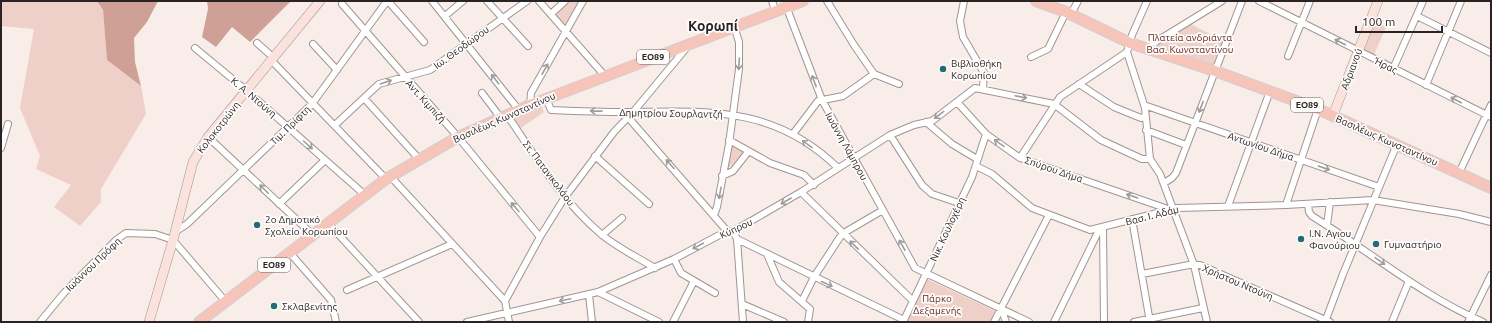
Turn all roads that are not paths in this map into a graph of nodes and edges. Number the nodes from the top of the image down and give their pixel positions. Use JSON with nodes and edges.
{"nodes":[{"id":1,"x":320,"y":1,"type":"edge"},
{"id":2,"x":388,"y":1,"type":"edge"},
{"id":3,"x":432,"y":1,"type":"edge"},
{"id":4,"x":463,"y":1,"type":"edge"},
{"id":5,"x":487,"y":1,"type":"edge"},
{"id":6,"x":527,"y":1,"type":"edge"},
{"id":7,"x":540,"y":1,"type":"edge"},
{"id":8,"x":565,"y":1,"type":"edge"},
{"id":9,"x":583,"y":1,"type":"edge"},
{"id":10,"x":803,"y":1,"type":"edge"},
{"id":11,"x":827,"y":1,"type":"edge"},
{"id":12,"x":964,"y":1,"type":"edge"},
{"id":13,"x":1036,"y":1,"type":"edge"},
{"id":14,"x":1078,"y":1,"type":"edge"},
{"id":15,"x":1147,"y":1,"type":"edge"},
{"id":16,"x":1221,"y":1,"type":"edge"},
{"id":17,"x":1242,"y":1,"type":"edge"},
{"id":18,"x":1259,"y":1,"type":"edge"},
{"id":19,"x":1310,"y":1,"type":"edge"},
{"id":20,"x":1378,"y":1,"type":"edge"},
{"id":21,"x":1423,"y":1,"type":"edge"},
{"id":22,"x":1461,"y":1,"type":"edge"},
{"id":23,"x":342,"y":4,"type":"dead end"},
{"id":24,"x":774,"y":6,"type":"edge"},
{"id":25,"x":786,"y":6,"type":"junction"},
{"id":26,"x":551,"y":14,"type":"junction"},
{"id":27,"x":1069,"y":14,"type":"junction"},
{"id":28,"x":445,"y":16,"type":"junction"},
{"id":29,"x":1416,"y":16,"type":"junction"},
{"id":30,"x":502,"y":18,"type":"junction"},
{"id":31,"x":1302,"y":22,"type":"junction"},
{"id":32,"x":734,"y":26,"type":"junction"},
{"id":33,"x":566,"y":31,"type":"junction"},
{"id":34,"x":364,"y":32,"type":"junction"},
{"id":35,"x":1448,"y":32,"type":"junction"},
{"id":36,"x":424,"y":42,"type":"dead end"},
{"id":37,"x":691,"y":42,"type":"junction"},
{"id":38,"x":257,"y":43,"type":"dead end"},
{"id":39,"x":313,"y":44,"type":"dead end"},
{"id":40,"x":467,"y":44,"type":"junction"},
{"id":41,"x":528,"y":46,"type":"dead end"},
{"id":42,"x":1128,"y":47,"type":"junction"},
{"id":43,"x":195,"y":48,"type":"dead end"},
{"id":44,"x":1150,"y":50,"type":"junction"},
{"id":45,"x":1358,"y":51,"type":"junction"},
{"id":46,"x":1491,"y":54,"type":"edge"},
{"id":47,"x":1288,"y":56,"type":"dead end"},
{"id":48,"x":1031,"y":57,"type":"dead end"},
{"id":49,"x":273,"y":60,"type":"junction"},
{"id":50,"x":1393,"y":69,"type":"junction"},
{"id":51,"x":337,"y":70,"type":"junction"},
{"id":52,"x":1215,"y":71,"type":"junction"},
{"id":53,"x":874,"y":74,"type":"junction"},
{"id":54,"x":605,"y":76,"type":"junction"},
{"id":55,"x":405,"y":77,"type":"junction"},
{"id":56,"x":899,"y":84,"type":"dead end"},
{"id":57,"x":1079,"y":84,"type":"junction"},
{"id":58,"x":1426,"y":85,"type":"junction"},
{"id":59,"x":983,"y":88,"type":"junction"},
{"id":60,"x":247,"y":91,"type":"junction"},
{"id":61,"x":1270,"y":91,"type":"junction"},
{"id":62,"x":482,"y":93,"type":"dead end"},
{"id":63,"x":364,"y":98,"type":"junction"},
{"id":64,"x":546,"y":98,"type":"junction"},
{"id":65,"x":822,"y":100,"type":"junction"},
{"id":66,"x":957,"y":102,"type":"junction"},
{"id":67,"x":312,"y":104,"type":"junction"},
{"id":68,"x":1054,"y":104,"type":"junction"},
{"id":69,"x":530,"y":105,"type":"junction"},
{"id":70,"x":1144,"y":105,"type":"junction"},
{"id":71,"x":1491,"y":105,"type":"edge"},
{"id":72,"x":1318,"y":109,"type":"junction"},
{"id":73,"x":518,"y":110,"type":"junction"},
{"id":74,"x":634,"y":111,"type":"junction"},
{"id":75,"x":626,"y":114,"type":"junction"},
{"id":76,"x":733,"y":114,"type":"junction"},
{"id":77,"x":1333,"y":115,"type":"junction"},
{"id":78,"x":503,"y":116,"type":"junction"},
{"id":79,"x":1488,"y":116,"type":"edge"},
{"id":80,"x":1145,"y":117,"type":"junction"},
{"id":81,"x":926,"y":122,"type":"junction"},
{"id":82,"x":1195,"y":123,"type":"junction"},
{"id":83,"x":8,"y":124,"type":"dead end"},
{"id":84,"x":334,"y":125,"type":"junction"},
{"id":85,"x":288,"y":127,"type":"junction"},
{"id":86,"x":1146,"y":130,"type":"junction"},
{"id":87,"x":792,"y":134,"type":"junction"},
{"id":88,"x":986,"y":134,"type":"junction"},
{"id":89,"x":890,"y":135,"type":"junction"},
{"id":90,"x":208,"y":137,"type":"junction"},
{"id":91,"x":458,"y":137,"type":"junction"},
{"id":92,"x":729,"y":140,"type":"junction"},
{"id":93,"x":1251,"y":143,"type":"junction"},
{"id":94,"x":1186,"y":144,"type":"junction"},
{"id":95,"x":1397,"y":144,"type":"junction"},
{"id":96,"x":1,"y":148,"type":"edge"},
{"id":97,"x":748,"y":152,"type":"junction"},
{"id":98,"x":595,"y":156,"type":"junction"},
{"id":99,"x":855,"y":158,"type":"junction"},
{"id":100,"x":1020,"y":158,"type":"junction"},
{"id":101,"x":419,"y":159,"type":"junction"},
{"id":102,"x":977,"y":159,"type":"junction"},
{"id":103,"x":1150,"y":159,"type":"junction"},
{"id":104,"x":325,"y":160,"type":"junction"},
{"id":105,"x":1301,"y":160,"type":"junction"},
{"id":106,"x":976,"y":166,"type":"junction"},
{"id":107,"x":838,"y":168,"type":"junction"},
{"id":108,"x":244,"y":169,"type":"junction"},
{"id":109,"x":1459,"y":173,"type":"junction"},
{"id":110,"x":722,"y":176,"type":"junction"},
{"id":111,"x":389,"y":178,"type":"junction"},
{"id":112,"x":1164,"y":182,"type":"junction"},
{"id":113,"x":814,"y":185,"type":"junction"},
{"id":114,"x":1378,"y":187,"type":"junction"},
{"id":115,"x":1491,"y":188,"type":"edge"},
{"id":116,"x":801,"y":192,"type":"junction"},
{"id":117,"x":365,"y":195,"type":"junction"},
{"id":118,"x":565,"y":197,"type":"junction"},
{"id":119,"x":1373,"y":200,"type":"junction"},
{"id":120,"x":1330,"y":202,"type":"junction"},
{"id":121,"x":959,"y":203,"type":"junction"},
{"id":122,"x":279,"y":204,"type":"junction"},
{"id":123,"x":649,"y":204,"type":"dead end"},
{"id":124,"x":1308,"y":204,"type":"junction"},
{"id":125,"x":1286,"y":205,"type":"junction"},
{"id":126,"x":1228,"y":206,"type":"junction"},
{"id":127,"x":1170,"y":209,"type":"junction"},
{"id":128,"x":882,"y":210,"type":"junction"},
{"id":129,"x":714,"y":215,"type":"junction"},
{"id":130,"x":1049,"y":215,"type":"junction"},
{"id":131,"x":622,"y":218,"type":"dead end"},
{"id":132,"x":1132,"y":219,"type":"junction"},
{"id":133,"x":1491,"y":222,"type":"edge"},
{"id":134,"x":328,"y":223,"type":"junction"},
{"id":135,"x":1327,"y":225,"type":"junction"},
{"id":136,"x":1101,"y":228,"type":"junction"},
{"id":137,"x":730,"y":231,"type":"junction"},
{"id":138,"x":842,"y":234,"type":"junction"},
{"id":139,"x":313,"y":235,"type":"junction"},
{"id":140,"x":602,"y":235,"type":"junction"},
{"id":141,"x":174,"y":236,"type":"junction"},
{"id":142,"x":540,"y":237,"type":"junction"},
{"id":143,"x":737,"y":239,"type":"junction"},
{"id":144,"x":452,"y":244,"type":"junction"},
{"id":145,"x":1355,"y":244,"type":"junction"},
{"id":146,"x":290,"y":253,"type":"junction"},
{"id":147,"x":767,"y":254,"type":"junction"},
{"id":148,"x":674,"y":259,"type":"junction"},
{"id":149,"x":1194,"y":264,"type":"junction"},
{"id":150,"x":655,"y":268,"type":"junction"},
{"id":151,"x":926,"y":274,"type":"junction"},
{"id":152,"x":1142,"y":274,"type":"junction"},
{"id":153,"x":1491,"y":275,"type":"edge"},
{"id":154,"x":376,"y":277,"type":"junction"},
{"id":155,"x":814,"y":277,"type":"junction"},
{"id":156,"x":694,"y":281,"type":"junction"},
{"id":157,"x":1409,"y":281,"type":"junction"},
{"id":158,"x":347,"y":290,"type":"dead end"},
{"id":159,"x":598,"y":292,"type":"junction"},
{"id":160,"x":715,"y":293,"type":"dead end"},
{"id":161,"x":589,"y":295,"type":"junction"},
{"id":162,"x":505,"y":301,"type":"junction"},
{"id":163,"x":802,"y":301,"type":"junction"},
{"id":164,"x":913,"y":301,"type":"junction"},
{"id":165,"x":226,"y":302,"type":"junction"},
{"id":166,"x":742,"y":304,"type":"junction"},
{"id":167,"x":1001,"y":308,"type":"junction"},
{"id":168,"x":1203,"y":308,"type":"junction"},
{"id":169,"x":508,"y":313,"type":"junction"},
{"id":170,"x":207,"y":318,"type":"edge"},
{"id":171,"x":1469,"y":319,"type":"edge"},
{"id":172,"x":1150,"y":320,"type":"edge"},
{"id":173,"x":903,"y":321,"type":"edge"},
{"id":174,"x":1327,"y":321,"type":"edge"},
{"id":175,"x":40,"y":322,"type":"edge"},
{"id":176,"x":149,"y":322,"type":"edge"},
{"id":177,"x":200,"y":322,"type":"edge"},
{"id":178,"x":336,"y":322,"type":"edge"},
{"id":179,"x":419,"y":322,"type":"edge"},
{"id":180,"x":467,"y":322,"type":"edge"},
{"id":181,"x":509,"y":322,"type":"edge"},
{"id":182,"x":592,"y":322,"type":"edge"},
{"id":183,"x":659,"y":322,"type":"edge"},
{"id":184,"x":672,"y":322,"type":"edge"},
{"id":185,"x":743,"y":322,"type":"edge"},
{"id":186,"x":784,"y":322,"type":"edge"},
{"id":187,"x":808,"y":322,"type":"edge"},
{"id":188,"x":994,"y":322,"type":"edge"},
{"id":189,"x":1006,"y":322,"type":"edge"},
{"id":190,"x":1029,"y":322,"type":"edge"},
{"id":191,"x":1054,"y":322,"type":"edge"},
{"id":192,"x":1104,"y":322,"type":"edge"},
{"id":193,"x":1134,"y":322,"type":"edge"},
{"id":194,"x":1207,"y":322,"type":"edge"},
{"id":195,"x":1392,"y":322,"type":"edge"},
{"id":196,"x":1483,"y":322,"type":"edge"}],
"edges":[{"from":1,"to":49,"type":"street","name":"Κολοκοτρώνη"},
{"from":2,"to":34,"type":"street","name":"Τιμ. Πρίφτη"},
{"from":2,"to":36,"type":"street"},
{"from":3,"to":28,"type":"street"},
{"from":4,"to":28,"type":"street"},
{"from":5,"to":30,"type":"street"},
{"from":6,"to":30,"type":"street","name":"Ιω. Θεοδώρου"},
{"from":7,"to":26,"type":"street"},
{"from":8,"to":26,"type":"street"},
{"from":9,"to":33,"type":"street"},
{"from":10,"to":25,"type":"main road","name":"Βασιλέως Κωνσταντίνου","number":"ΕΟ89"},
{"from":11,"to":53,"type":"street"},
{"from":12,"to":59,"type":"street"},
{"from":13,"to":27,"type":"main road","name":"Βασιλέως Κωνσταντίνου","number":"ΕΟ89"},
{"from":14,"to":27,"type":"street"},
{"from":15,"to":42,"type":"street"},
{"from":16,"to":44,"type":"street"},
{"from":17,"to":52,"type":"street"},
{"from":18,"to":31,"type":"street","name":"Ήρας"},
{"from":19,"to":31,"type":"street"},
{"from":20,"to":45,"type":"street","name":"Αδριανού"},
{"from":21,"to":29,"type":"street"},
{"from":22,"to":35,"type":"street"},
{"from":23,"to":34,"type":"street","name":"Αντ. Κιμπιζή"},
{"from":24,"to":25,"type":"main road","name":"Βασιλέως Κωνσταντίνου","number":"ΕΟ89"},
{"from":24,"to":32,"type":"main road","name":"Βασιλέως Κωνσταντίνου","number":"ΕΟ89"},
{"from":65,"to":25,"type":"street","name":"Ιωάννη Λάμπρου","one_way":true},
{"from":26,"to":33,"type":"street"},
{"from":27,"to":42,"type":"main road","name":"Βασιλέως Κωνσταντίνου","number":"ΕΟ89"},
{"from":27,"to":48,"type":"street"},
{"from":28,"to":40,"type":"street"},
{"from":29,"to":35,"type":"street"},
{"from":29,"to":50,"type":"street"},
{"from":30,"to":40,"type":"street","name":"Ιω. Θεοδώρου"},
{"from":30,"to":41,"type":"street"},
{"from":45,"to":31,"type":"street","name":"Ήρας","one_way":true},
{"from":31,"to":47,"type":"street"},
{"from":32,"to":37,"type":"main road","name":"Βασιλέως Κωνσταντίνου","number":"ΕΟ89"},
{"from":32,"to":76,"type":"street","one_way":true},
{"from":33,"to":54,"type":"street"},
{"from":69,"to":33,"type":"street","one_way":true},
{"from":34,"to":51,"type":"street","name":"Τιμ. Πρίφτη"},
{"from":34,"to":55,"type":"street","name":"Αντ. Κιμπιζή"},
{"from":35,"to":46,"type":"street"},
{"from":35,"to":58,"type":"street"},
{"from":37,"to":54,"type":"main road","name":"Βασιλέως Κωνσταντίνου","number":"ΕΟ89"},
{"from":37,"to":74,"type":"street"},
{"from":38,"to":49,"type":"street"},
{"from":39,"to":51,"type":"street"},
{"from":40,"to":55,"type":"street","name":"Ιω. Θεοδώρου"},
{"from":73,"to":40,"type":"street","one_way":true},
{"from":42,"to":44,"type":"main road","name":"Βασιλέως Κωνσταντίνου","number":"ΕΟ89"},
{"from":42,"to":57,"type":"street"},
{"from":42,"to":70,"type":"street"},
{"from":43,"to":60,"type":"street","name":"Κ. Α. Ντούνη"},
{"from":44,"to":52,"type":"main road","name":"Βασιλέως Κωνσταντίνου","number":"ΕΟ89"},
{"from":45,"to":50,"type":"street","name":"Ήρας"},
{"from":45,"to":77,"type":"street","name":"Αδριανού"},
{"from":49,"to":60,"type":"street","name":"Κολοκοτρώνη"},
{"from":49,"to":67,"type":"street"},
{"from":50,"to":58,"type":"street","name":"Ήρας"},
{"from":51,"to":67,"type":"street","name":"Τιμ. Πρίφτη"},
{"from":52,"to":61,"type":"main road","name":"Βασιλέως Κωνσταντίνου","number":"ΕΟ89"},
{"from":52,"to":82,"type":"street","one_way":true},
{"from":53,"to":56,"type":"street"},
{"from":53,"to":65,"type":"street"},
{"from":54,"to":64,"type":"main road","name":"Βασιλέως Κωνσταντίνου","number":"ΕΟ89"},
{"from":63,"to":55,"type":"street","name":"Ιω. Θεοδώρου","one_way":true},
{"from":55,"to":91,"type":"street","name":"Αντ. Κιμπιζή"},
{"from":57,"to":68,"type":"street"},
{"from":57,"to":80,"type":"street"},
{"from":79,"to":58,"type":"street","name":"Ήρας","one_way":true},
{"from":59,"to":66,"type":"street","name":"Κύπρου"},
{"from":59,"to":68,"type":"street","one_way":true},
{"from":60,"to":85,"type":"street","name":"Κ. Α. Ντούνη"},
{"from":60,"to":90,"type":"street","name":"Κολοκοτρώνη"},
{"from":61,"to":72,"type":"main road","name":"Βασιλέως Κωνσταντίνου","number":"ΕΟ89"},
{"from":61,"to":93,"type":"street"},
{"from":62,"to":78,"type":"street","name":"Στ. Πατανικολάου"},
{"from":63,"to":84,"type":"street","name":"Ιω. Θεοδώρου"},
{"from":63,"to":101,"type":"street"},
{"from":64,"to":69,"type":"main road","name":"Βασιλέως Κωνσταντίνου","number":"ΕΟ89"},
{"from":75,"to":64,"type":"street","name":"Δημητρίου Σουρλαντζή","one_way":true},
{"from":65,"to":87,"type":"street"},
{"from":65,"to":99,"type":"street","name":"Ιωάννη Λάμπρου"},
{"from":66,"to":81,"type":"street","name":"Κύπρου","one_way":true},
{"from":66,"to":88,"type":"street","name":"Σπύρου Δήμα"},
{"from":67,"to":84,"type":"street"},
{"from":67,"to":85,"type":"street","name":"Τιμ. Πρίφτη"},
{"from":68,"to":100,"type":"street"},
{"from":68,"to":103,"type":"street"},
{"from":69,"to":73,"type":"main road","name":"Βασιλέως Κωνσταντίνου","number":"ΕΟ89"},
{"from":70,"to":80,"type":"street"},
{"from":70,"to":82,"type":"street","name":"Αντωνίου Δήμα"},
{"from":71,"to":79,"type":"street"},
{"from":72,"to":77,"type":"main road","name":"Βασιλέως Κωνσταντίνου","number":"ΕΟ89"},
{"from":72,"to":105,"type":"street"},
{"from":73,"to":78,"type":"main road","name":"Βασιλέως Κωνσταντίνου","number":"ΕΟ89"},
{"from":74,"to":75,"type":"street"},
{"from":74,"to":76,"type":"street","name":"Δημητρίου Σουρλαντζή"},
{"from":75,"to":98,"type":"street"},
{"from":129,"to":75,"type":"street","one_way":true},
{"from":76,"to":87,"type":"street","name":"Δημητρίου Σουρλαντζή"},
{"from":76,"to":92,"type":"street"},
{"from":77,"to":95,"type":"main road","name":"Βασιλέως Κωνσταντίνου","number":"ΕΟ89"},
{"from":78,"to":91,"type":"main road","name":"Βασιλέως Κωνσταντίνου","number":"ΕΟ89"},
{"from":78,"to":118,"type":"street","name":"Στ. Πατανικολάου"},
{"from":79,"to":109,"type":"street"},
{"from":80,"to":86,"type":"street"},
{"from":81,"to":89,"type":"street","name":"Κύπρου"},
{"from":81,"to":102,"type":"street"},
{"from":82,"to":93,"type":"street","name":"Αντωνίου Δήμα"},
{"from":82,"to":94,"type":"street"},
{"from":83,"to":96,"type":"street"},
{"from":84,"to":111,"type":"street"},
{"from":85,"to":104,"type":"street","name":"Κ. Α. Ντούνη","one_way":true},
{"from":85,"to":108,"type":"street","name":"Τιμ. Πρίφτη"},
{"from":86,"to":94,"type":"street"},
{"from":86,"to":103,"type":"street"},
{"from":107,"to":87,"type":"street","name":"Δημητρίου Σουρλαντζή","one_way":true},
{"from":100,"to":88,"type":"street","name":"Σπύρου Δήμα","one_way":true},
{"from":88,"to":102,"type":"street","name":"Νικ. Κουλοχέρη"},
{"from":89,"to":99,"type":"street","name":"Κύπρου"},
{"from":89,"to":121,"type":"street"},
{"from":90,"to":108,"type":"street"},
{"from":90,"to":141,"type":"street","name":"Κολοκοτρώνη"},
{"from":91,"to":101,"type":"main road","name":"Βασιλέως Κωνσταντίνου","number":"ΕΟ89"},
{"from":142,"to":91,"type":"street","name":"Αντ. Κιμπιζή","one_way":true},
{"from":92,"to":97,"type":"street"},
{"from":92,"to":110,"type":"street"},
{"from":93,"to":105,"type":"street","name":"Αντωνίου Δήμα"},
{"from":93,"to":126,"type":"street"},
{"from":94,"to":112,"type":"street"},
{"from":95,"to":109,"type":"main road","name":"Βασιλέως Κωνσταντίνου","number":"ΕΟ89"},
{"from":95,"to":114,"type":"street"},
{"from":97,"to":110,"type":"street"},
{"from":97,"to":113,"type":"street"},
{"from":98,"to":118,"type":"street"},
{"from":98,"to":123,"type":"street"},
{"from":99,"to":107,"type":"street","name":"Κύπρου"},
{"from":99,"to":128,"type":"street","name":"Ιωάννη Λάμπρου"},
{"from":127,"to":100,"type":"street","name":"Σπύρου Δήμα","one_way":true},
{"from":101,"to":111,"type":"main road","name":"Βασιλέως Κωνσταντίνου","number":"ΕΟ89"},
{"from":102,"to":106,"type":"street","name":"Νικ. Κουλοχέρη"},
{"from":103,"to":112,"type":"street"},
{"from":104,"to":117,"type":"street","name":"Κ. Α. Ντούνη"},
{"from":104,"to":122,"type":"street"},
{"from":105,"to":114,"type":"street","name":"Αντωνίου Δήμα","one_way":true},
{"from":105,"to":125,"type":"street"},
{"from":106,"to":121,"type":"street","name":"Νικ. Κουλοχέρη"},
{"from":106,"to":130,"type":"street","name":"Βασ. Ι. Αδάμ"},
{"from":107,"to":113,"type":"street","name":"Κύπρου"},
{"from":122,"to":108,"type":"street","one_way":true},
{"from":108,"to":141,"type":"street","name":"Τιμ. Πρίφτη"},
{"from":109,"to":115,"type":"main road","name":"Βασιλέως Κωνσταντίνου","number":"ΕΟ89"},
{"from":110,"to":129,"type":"street","one_way":true},
{"from":111,"to":117,"type":"main road","name":"Βασιλέως Κωνσταντίνου","number":"ΕΟ89"},
{"from":111,"to":144,"type":"street"},
{"from":112,"to":127,"type":"street"},
{"from":113,"to":116,"type":"street","name":"Κύπρου"},
{"from":114,"to":119,"type":"street"},
{"from":116,"to":137,"type":"street","name":"Κύπρου","one_way":true},
{"from":116,"to":138,"type":"street"},
{"from":117,"to":134,"type":"main road","name":"Βασιλέως Κωνσταντίνου","number":"ΕΟ89"},
{"from":118,"to":140,"type":"street","name":"Στ. Πατανικολάου"},
{"from":118,"to":142,"type":"street"},
{"from":119,"to":120,"type":"street","name":"Βασ. Ι. Αδάμ"},
{"from":119,"to":133,"type":"street","name":"Βασ. Ι. Αδάμ"},
{"from":119,"to":145,"type":"street"},
{"from":120,"to":124,"type":"street","name":"Βασ. Ι. Αδάμ"},
{"from":120,"to":135,"type":"street"},
{"from":121,"to":151,"type":"street","name":"Νικ. Κουλοχέρη"},
{"from":122,"to":139,"type":"street"},
{"from":124,"to":125,"type":"street","name":"Βασ. Ι. Αδάμ"},
{"from":124,"to":135,"type":"street"},
{"from":125,"to":126,"type":"street","name":"Βασ. Ι. Αδάμ"},
{"from":126,"to":127,"type":"street","name":"Βασ. Ι. Αδάμ"},
{"from":127,"to":132,"type":"street","name":"Βασ. Ι. Αδάμ"},
{"from":127,"to":149,"type":"street"},
{"from":128,"to":138,"type":"street"},
{"from":151,"to":128,"type":"street","name":"Ιωάννη Λάμπρου","one_way":true},
{"from":129,"to":137,"type":"street"},
{"from":130,"to":136,"type":"street","name":"Βασ. Ι. Αδάμ"},
{"from":130,"to":167,"type":"street"},
{"from":131,"to":140,"type":"street"},
{"from":132,"to":136,"type":"street","name":"Βασ. Ι. Αδάμ"},
{"from":132,"to":152,"type":"street"},
{"from":134,"to":139,"type":"main road","name":"Βασιλέως Κωνσταντίνου","number":"ΕΟ89"},
{"from":134,"to":154,"type":"street"},
{"from":135,"to":145,"type":"street"},
{"from":136,"to":191,"type":"street"},
{"from":136,"to":192,"type":"street"},
{"from":137,"to":143,"type":"street"},
{"from":137,"to":148,"type":"street","name":"Κύπρου","one_way":true},
{"from":138,"to":155,"type":"street"},
{"from":164,"to":138,"type":"street","one_way":true},
{"from":139,"to":146,"type":"main road","name":"Βασιλέως Κωνσταντίνου","number":"ΕΟ89"},
{"from":140,"to":150,"type":"street","name":"Στ. Πατανικολάου"},
{"from":141,"to":165,"type":"street"},
{"from":141,"to":175,"type":"street","name":"Ιωάννου Πρόφη"},
{"from":141,"to":176,"type":"street","name":"Κολοκοτρώνη"},
{"from":142,"to":162,"type":"street"},
{"from":143,"to":147,"type":"street"},
{"from":143,"to":166,"type":"street"},
{"from":144,"to":154,"type":"street"},
{"from":144,"to":162,"type":"street"},
{"from":145,"to":157,"type":"street","one_way":true},
{"from":145,"to":174,"type":"street"},
{"from":146,"to":165,"type":"main road","name":"Βασιλέως Κωνσταντίνου","number":"ΕΟ89"},
{"from":146,"to":178,"type":"street"},
{"from":147,"to":155,"type":"street"},
{"from":147,"to":163,"type":"street"},
{"from":148,"to":150,"type":"street","name":"Κύπρου"},
{"from":148,"to":156,"type":"street"},
{"from":149,"to":152,"type":"street","name":"Χρήστου Ντούνη"},
{"from":149,"to":168,"type":"street"},
{"from":149,"to":174,"type":"street","name":"Χρήστου Ντούνη"},
{"from":150,"to":159,"type":"street","name":"Κύπρου"},
{"from":151,"to":164,"type":"street","name":"Νικ. Κουλοχέρη"},
{"from":151,"to":167,"type":"street","name":"Ιωάννη Λάμπρου"},
{"from":152,"to":172,"type":"street"},
{"from":153,"to":171,"type":"street"},
{"from":154,"to":158,"type":"street"},
{"from":154,"to":179,"type":"street"},
{"from":155,"to":163,"type":"street"},
{"from":155,"to":173,"type":"street","one_way":true},
{"from":156,"to":160,"type":"street"},
{"from":156,"to":184,"type":"street"},
{"from":157,"to":171,"type":"street"},
{"from":157,"to":195,"type":"street"},
{"from":159,"to":161,"type":"street","name":"Κύπρου"},
{"from":159,"to":183,"type":"street"},
{"from":161,"to":169,"type":"street","name":"Κύπρου","one_way":true},
{"from":161,"to":182,"type":"street"},
{"from":162,"to":169,"type":"street"},
{"from":163,"to":187,"type":"street"},
{"from":164,"to":173,"type":"street","name":"Νικ. Κουλοχέρη"},
{"from":165,"to":170,"type":"main road","name":"Βασιλέως Κωνσταντίνου","number":"ΕΟ89"},
{"from":166,"to":185,"type":"street"},
{"from":166,"to":186,"type":"street"},
{"from":167,"to":188,"type":"street"},
{"from":167,"to":189,"type":"street"},
{"from":167,"to":190,"type":"street","name":"Ιωάννη Λάμπρου"},
{"from":168,"to":172,"type":"street"},
{"from":168,"to":194,"type":"street"},
{"from":169,"to":180,"type":"street","name":"Κύπρου"},
{"from":169,"to":181,"type":"street"},
{"from":170,"to":177,"type":"main road","name":"Βασιλέως Κωνσταντίνου","number":"ΕΟ89"},
{"from":171,"to":196,"type":"street"},
{"from":172,"to":193,"type":"street"}]}
